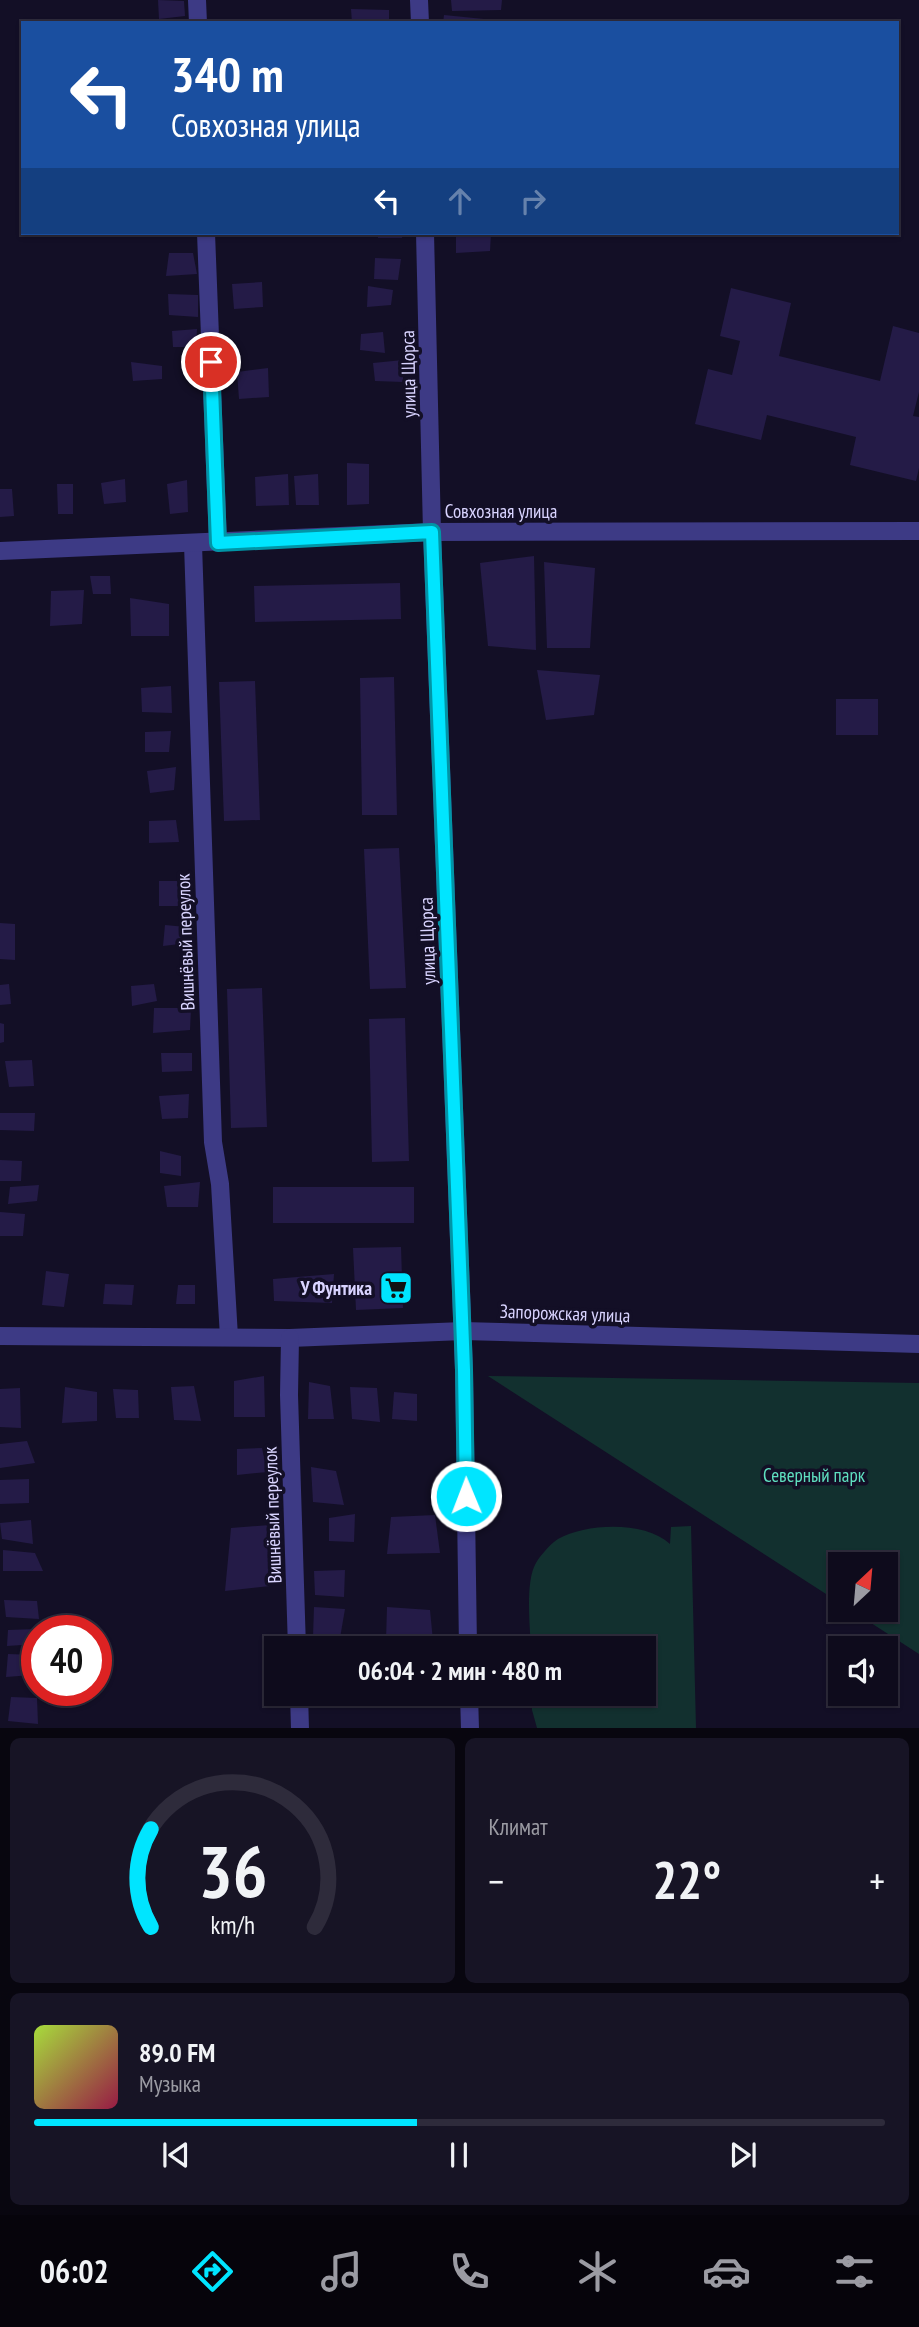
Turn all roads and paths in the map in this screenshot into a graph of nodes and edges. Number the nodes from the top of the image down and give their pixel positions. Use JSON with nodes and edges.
{"nodes":[{"id":1,"x":197,"y":0,"type":"edge"},
{"id":2,"x":419,"y":0,"type":"edge"},
{"id":3,"x":198,"y":21,"type":"edge"},
{"id":4,"x":420,"y":21,"type":"edge"},
{"id":5,"x":206,"y":235,"type":"edge"},
{"id":6,"x":425,"y":235,"type":"edge"},
{"id":7,"x":919,"y":531,"type":"edge"},
{"id":8,"x":432,"y":532,"type":"junction"},
{"id":9,"x":218,"y":543,"type":"junction"},
{"id":10,"x":193,"y":544,"type":"junction"},
{"id":11,"x":0,"y":551,"type":"edge"},
{"id":12,"x":463,"y":1331,"type":"junction"},
{"id":13,"x":0,"y":1336,"type":"edge"},
{"id":14,"x":229,"y":1337,"type":"junction"},
{"id":15,"x":290,"y":1338,"type":"junction"},
{"id":16,"x":919,"y":1344,"type":"edge"},
{"id":17,"x":297,"y":1636,"type":"edge"},
{"id":18,"x":468,"y":1636,"type":"edge"},
{"id":19,"x":299,"y":1706,"type":"edge"},
{"id":20,"x":469,"y":1706,"type":"edge"},
{"id":21,"x":300,"y":1728,"type":"edge"},
{"id":22,"x":470,"y":1728,"type":"edge"}],
"edges":[{"from":1,"to":3,"type":"street"},
{"from":2,"to":4,"type":"street"},
{"from":5,"to":9,"type":"street"},
{"from":6,"to":8,"type":"street","name":"улица Щорса"},
{"from":7,"to":8,"type":"street","name":"Совхозная улица"},
{"from":8,"to":9,"type":"street","name":"Совхозная улица"},
{"from":8,"to":12,"type":"street","name":"улица Щорса"},
{"from":9,"to":10,"type":"street","name":"Совхозная улица"},
{"from":10,"to":11,"type":"street","name":"Совхозная улица"},
{"from":10,"to":14,"type":"street","name":"Вишнёвый переулок"},
{"from":12,"to":15,"type":"street","name":"Запорожская улица"},
{"from":12,"to":16,"type":"street","name":"Запорожская улица"},
{"from":12,"to":18,"type":"street","name":"улица Щорса"},
{"from":13,"to":14,"type":"street","name":"Запорожская улица"},
{"from":14,"to":15,"type":"street","name":"Запорожская улица"},
{"from":15,"to":17,"type":"street","name":"Вишнёвый переулок"},
{"from":19,"to":21,"type":"street"},
{"from":20,"to":22,"type":"street"}]}
